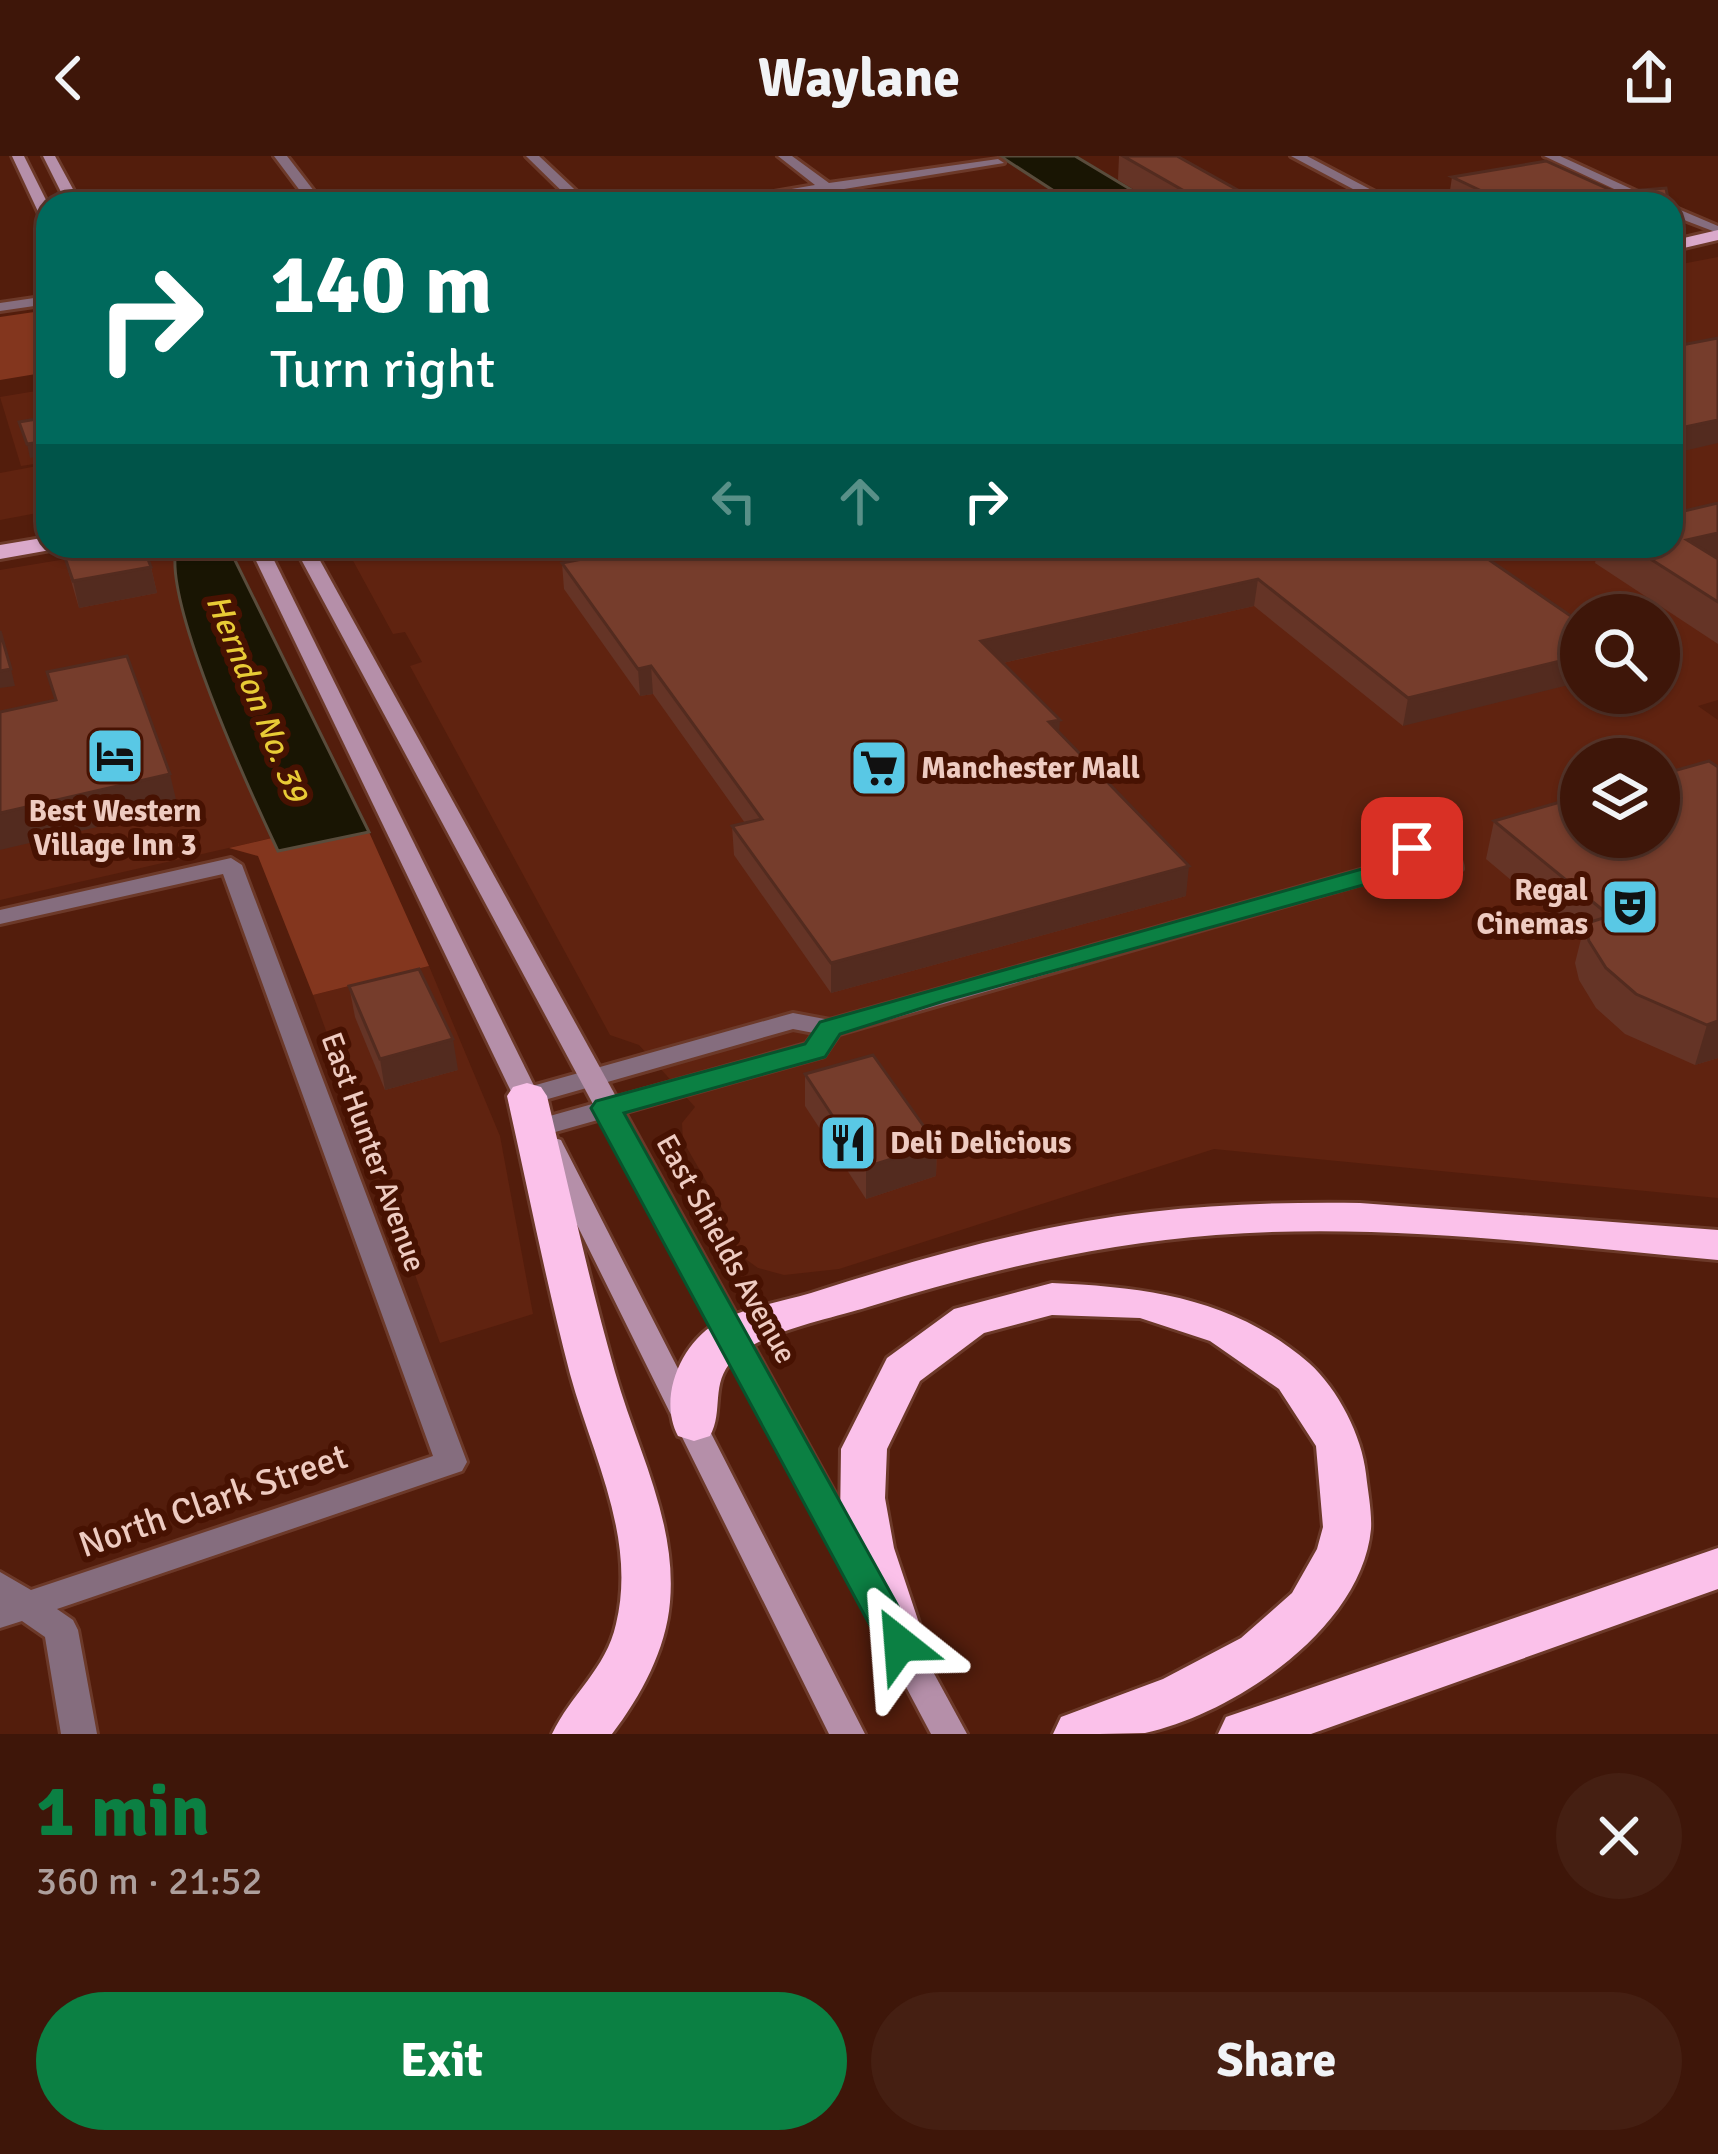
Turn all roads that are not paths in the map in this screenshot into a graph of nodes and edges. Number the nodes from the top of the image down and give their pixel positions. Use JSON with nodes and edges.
{"nodes":[{"id":1,"x":18,"y":156,"type":"edge"},
{"id":2,"x":49,"y":156,"type":"edge"},
{"id":3,"x":280,"y":156,"type":"edge"},
{"id":4,"x":532,"y":156,"type":"edge"},
{"id":5,"x":784,"y":156,"type":"edge"},
{"id":6,"x":1297,"y":156,"type":"edge"},
{"id":7,"x":1550,"y":156,"type":"edge"},
{"id":8,"x":998,"y":163,"type":"dead end"},
{"id":9,"x":827,"y":188,"type":"junction"},
{"id":10,"x":68,"y":192,"type":"edge"},
{"id":11,"x":307,"y":192,"type":"edge"},
{"id":12,"x":570,"y":192,"type":"edge"},
{"id":13,"x":798,"y":192,"type":"edge"},
{"id":14,"x":832,"y":192,"type":"edge"},
{"id":15,"x":1368,"y":192,"type":"edge"},
{"id":16,"x":1630,"y":192,"type":"edge"},
{"id":17,"x":36,"y":193,"type":"edge"},
{"id":18,"x":1683,"y":216,"type":"edge"},
{"id":19,"x":1718,"y":234,"type":"edge"},
{"id":20,"x":1683,"y":243,"type":"edge"},
{"id":21,"x":36,"y":302,"type":"edge"},
{"id":22,"x":0,"y":307,"type":"edge"},
{"id":23,"x":36,"y":525,"type":"edge"},
{"id":24,"x":0,"y":532,"type":"edge"},
{"id":25,"x":36,"y":546,"type":"edge"},
{"id":26,"x":0,"y":552,"type":"edge"},
{"id":27,"x":264,"y":558,"type":"edge"},
{"id":28,"x":309,"y":558,"type":"edge"},
{"id":29,"x":1400,"y":866,"type":"dead end"},
{"id":30,"x":0,"y":917,"type":"edge"},
{"id":31,"x":830,"y":1028,"type":"junction"},
{"id":32,"x":590,"y":1078,"type":"junction"},
{"id":33,"x":606,"y":1108,"type":"junction"},
{"id":34,"x":534,"y":1112,"type":"junction"},
{"id":35,"x":1718,"y":1245,"type":"edge"},
{"id":36,"x":733,"y":1334,"type":"junction"},
{"id":37,"x":694,"y":1423,"type":"junction"},
{"id":38,"x":452,"y":1462,"type":"joint"},
{"id":39,"x":1718,"y":1568,"type":"edge"},
{"id":40,"x":9,"y":1602,"type":"edge"},
{"id":41,"x":900,"y":1644,"type":"junction"},
{"id":42,"x":79,"y":1734,"type":"edge"},
{"id":43,"x":579,"y":1734,"type":"edge"},
{"id":44,"x":848,"y":1734,"type":"edge"},
{"id":45,"x":949,"y":1734,"type":"edge"},
{"id":46,"x":1080,"y":1734,"type":"edge"},
{"id":47,"x":1245,"y":1734,"type":"edge"}],
"edges":[{"from":1,"to":17,"type":"main road"},
{"from":2,"to":10,"type":"main road"},
{"from":3,"to":11,"type":"street"},
{"from":4,"to":12,"type":"street"},
{"from":5,"to":9,"type":"street"},
{"from":6,"to":15,"type":"street"},
{"from":7,"to":16,"type":"street"},
{"from":8,"to":9,"type":"street"},
{"from":9,"to":13,"type":"street"},
{"from":9,"to":14,"type":"street"},
{"from":18,"to":19,"type":"street"},
{"from":19,"to":20,"type":"main road"},
{"from":21,"to":22,"type":"street"},
{"from":23,"to":24,"type":"main road"},
{"from":25,"to":26,"type":"main road"},
{"from":27,"to":34,"type":"main road"},
{"from":28,"to":32,"type":"main road","name":"East Shields Avenue"},
{"from":29,"to":31,"type":"street"},
{"from":30,"to":38,"type":"street","name":"East Hunter Avenue"},
{"from":31,"to":32,"type":"street"},
{"from":31,"to":33,"type":"street"},
{"from":32,"to":33,"type":"main road","name":"East Shields Avenue"},
{"from":32,"to":34,"type":"street"},
{"from":33,"to":34,"type":"street"},
{"from":33,"to":36,"type":"main road","name":"East Shields Avenue"},
{"from":34,"to":37,"type":"main road"},
{"from":34,"to":43,"type":"highway"},
{"from":35,"to":36,"type":"highway"},
{"from":36,"to":37,"type":"highway"},
{"from":36,"to":41,"type":"main road","name":"East Shields Avenue"},
{"from":37,"to":44,"type":"main road"},
{"from":38,"to":40,"type":"street","name":"North Clark Street"},
{"from":39,"to":47,"type":"highway"},
{"from":40,"to":42,"type":"street"},
{"from":41,"to":45,"type":"main road","name":"East Shields Avenue"},
{"from":41,"to":46,"type":"highway"}]}
